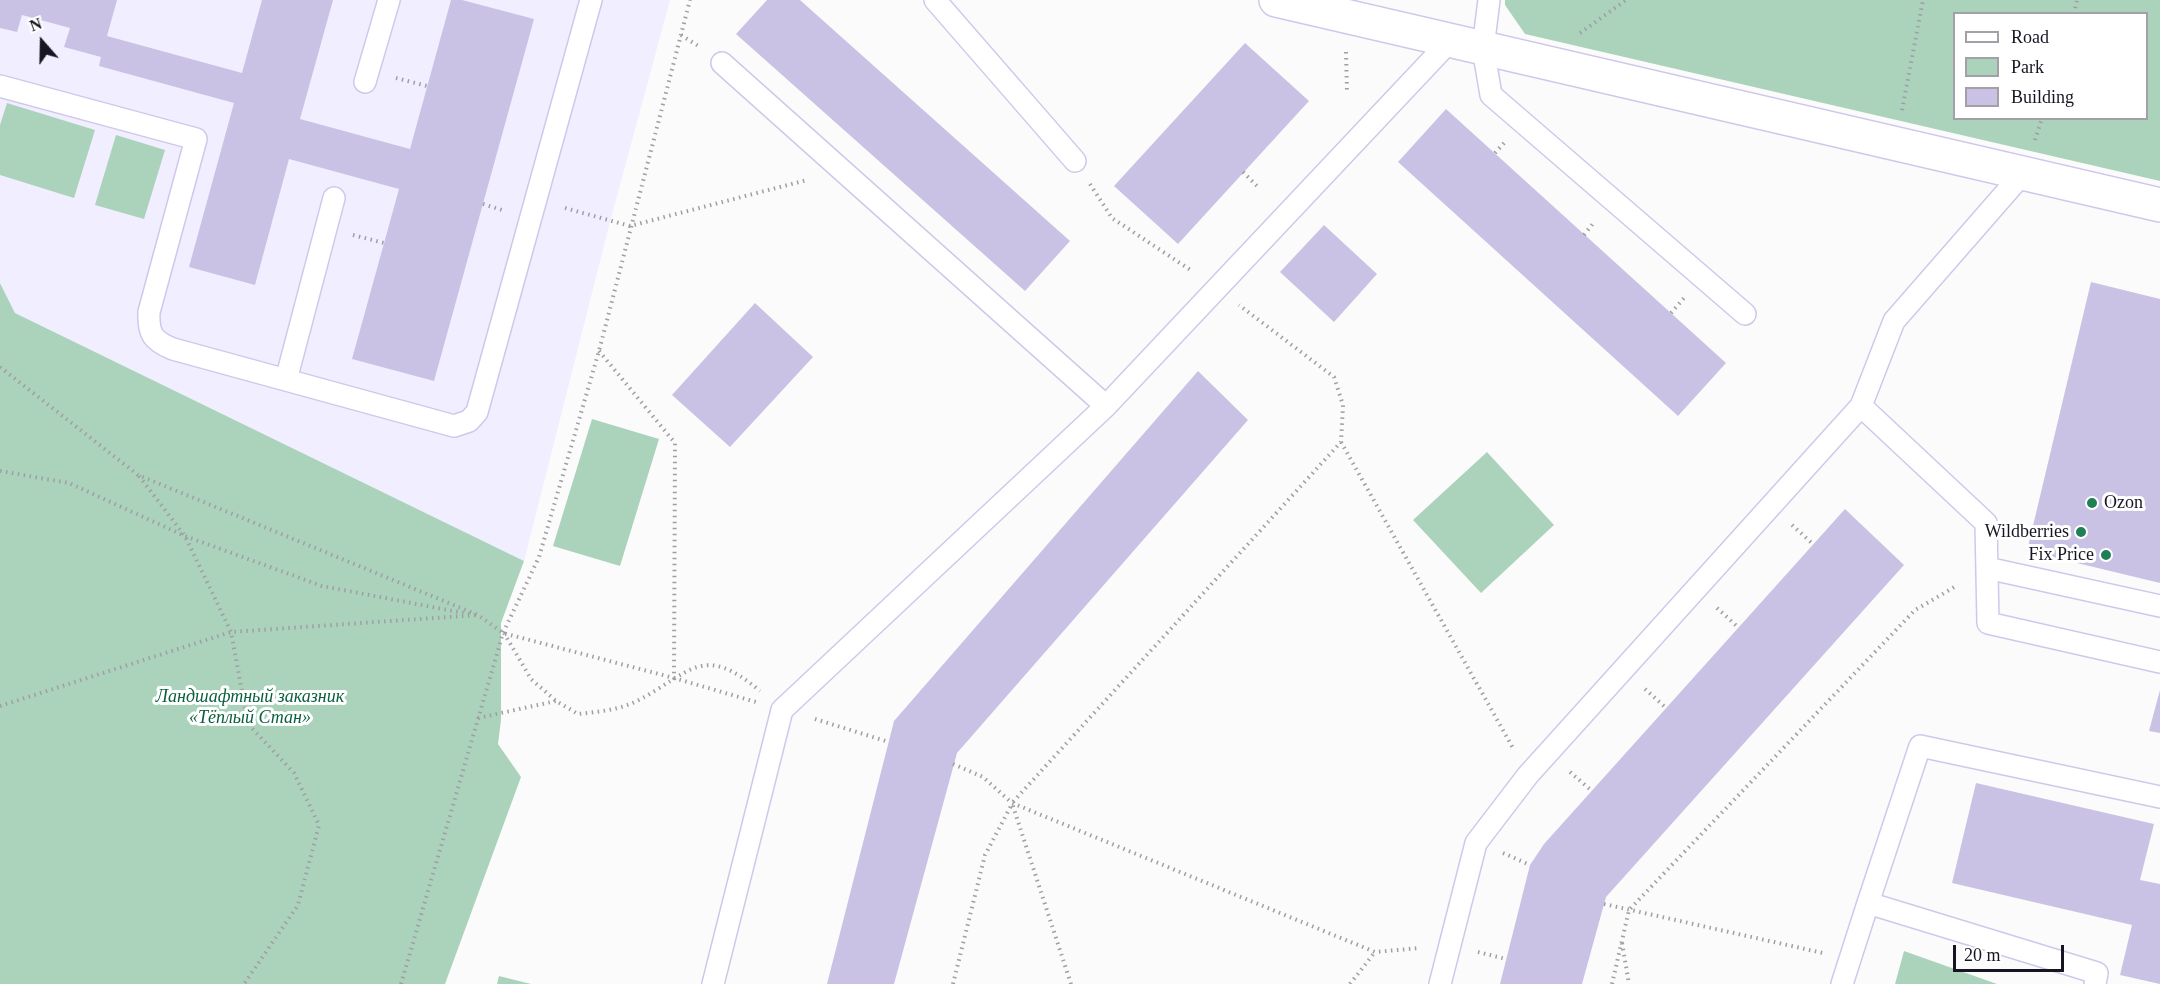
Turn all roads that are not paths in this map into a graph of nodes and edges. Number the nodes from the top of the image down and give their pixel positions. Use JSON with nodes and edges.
{"nodes":[{"id":1,"x":389,"y":0,"type":"edge"},
{"id":2,"x":591,"y":0,"type":"edge"},
{"id":3,"x":934,"y":0,"type":"edge"},
{"id":4,"x":1276,"y":0,"type":"edge"},
{"id":5,"x":1489,"y":0,"type":"edge"},
{"id":6,"x":1450,"y":41,"type":"junction"},
{"id":7,"x":1483,"y":48,"type":"junction"},
{"id":8,"x":722,"y":63,"type":"dead end"},
{"id":9,"x":365,"y":82,"type":"dead end"},
{"id":10,"x":0,"y":86,"type":"edge"},
{"id":11,"x":1075,"y":161,"type":"road end"},
{"id":12,"x":2024,"y":172,"type":"junction"},
{"id":13,"x":334,"y":198,"type":"dead end"},
{"id":14,"x":2160,"y":205,"type":"edge"},
{"id":15,"x":1745,"y":314,"type":"dead end"},
{"id":16,"x":286,"y":380,"type":"junction"},
{"id":17,"x":1106,"y":405,"type":"junction"},
{"id":18,"x":1861,"y":406,"type":"junction"},
{"id":19,"x":1987,"y":568,"type":"junction"},
{"id":20,"x":2160,"y":606,"type":"edge"},
{"id":21,"x":2160,"y":662,"type":"edge"},
{"id":22,"x":2160,"y":797,"type":"edge"},
{"id":23,"x":1868,"y":903,"type":"junction"},
{"id":24,"x":713,"y":984,"type":"edge"},
{"id":25,"x":1440,"y":984,"type":"edge"},
{"id":26,"x":1842,"y":984,"type":"edge"},
{"id":27,"x":2095,"y":984,"type":"edge"}],
"edges":[{"from":1,"to":9,"type":"lane"},
{"from":2,"to":16,"type":"lane"},
{"from":3,"to":11,"type":"lane"},
{"from":4,"to":6,"type":"street"},
{"from":5,"to":7,"type":"lane"},
{"from":6,"to":7,"type":"street"},
{"from":6,"to":17,"type":"lane"},
{"from":7,"to":12,"type":"street"},
{"from":7,"to":15,"type":"lane"},
{"from":8,"to":17,"type":"lane"},
{"from":10,"to":16,"type":"lane"},
{"from":12,"to":14,"type":"street"},
{"from":12,"to":18,"type":"lane"},
{"from":13,"to":16,"type":"lane"},
{"from":17,"to":24,"type":"lane"},
{"from":18,"to":19,"type":"lane"},
{"from":18,"to":25,"type":"lane"},
{"from":19,"to":20,"type":"lane"},
{"from":19,"to":21,"type":"lane"},
{"from":22,"to":23,"type":"lane"},
{"from":23,"to":26,"type":"lane"},
{"from":23,"to":27,"type":"lane"}]}
